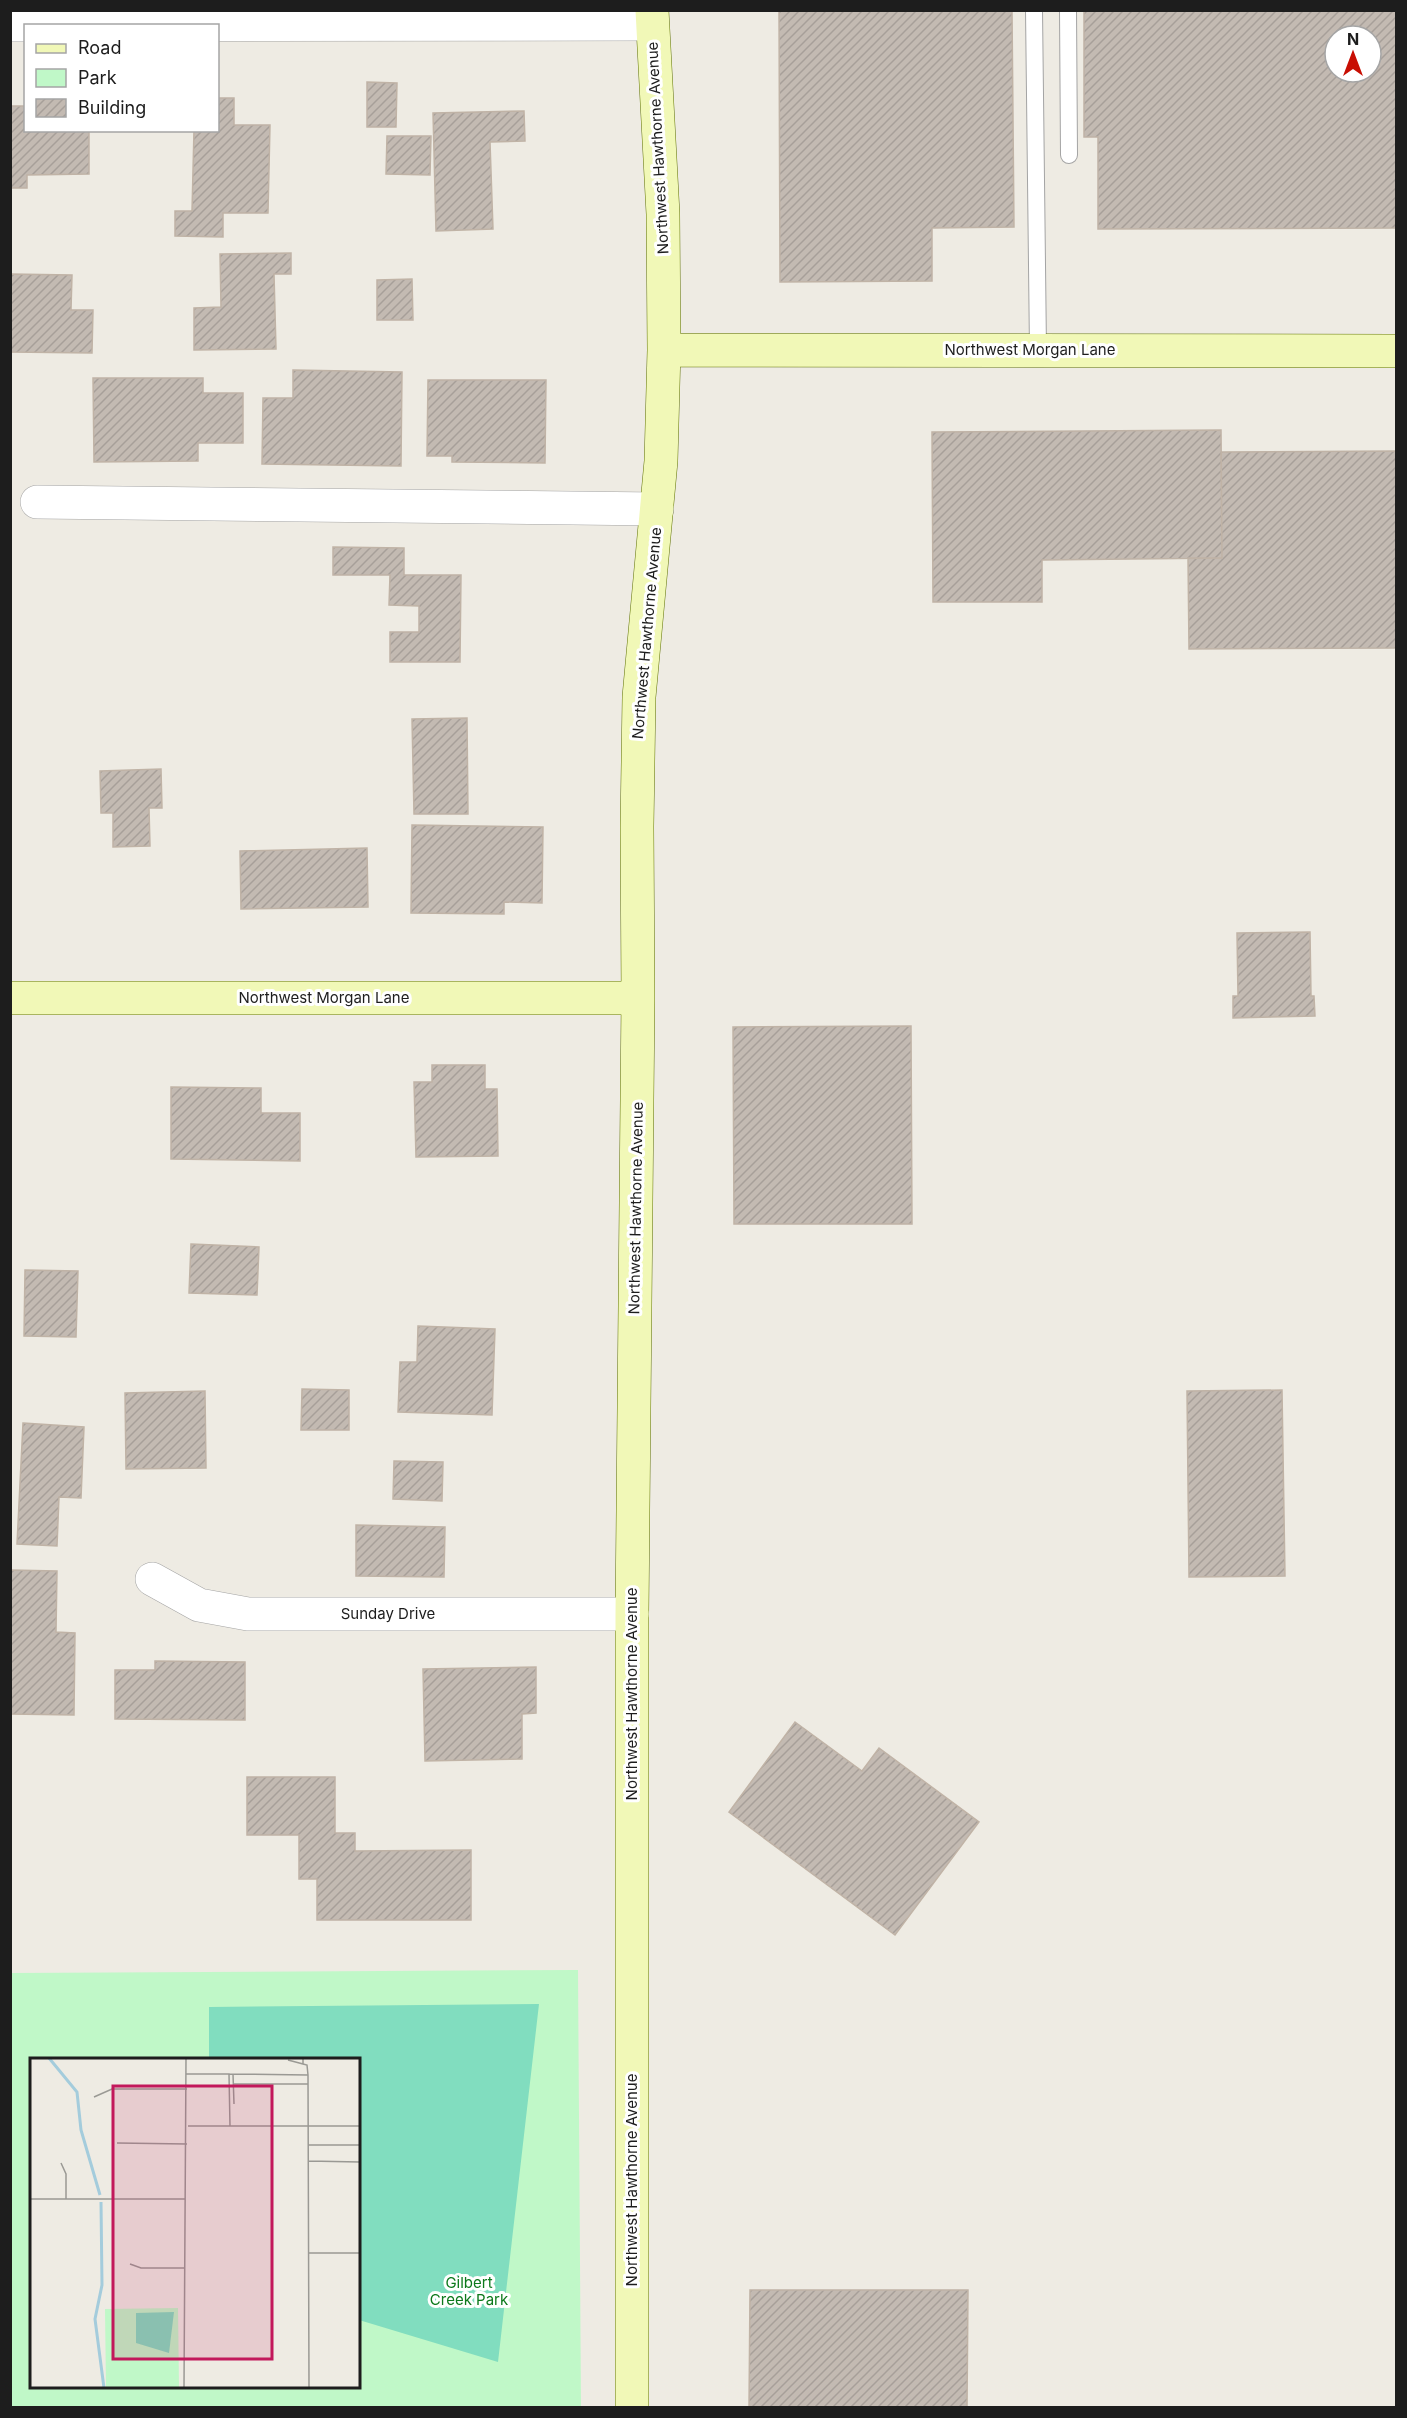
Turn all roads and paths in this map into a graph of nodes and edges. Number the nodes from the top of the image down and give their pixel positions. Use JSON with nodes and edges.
{"nodes":[{"id":1,"x":1034,"y":10,"type":"edge"},
{"id":2,"x":1068,"y":10,"type":"edge"},
{"id":3,"x":652,"y":17,"type":"edge"},
{"id":4,"x":90,"y":24,"type":"edge"},
{"id":5,"x":1069,"y":155,"type":"dead end"},
{"id":6,"x":664,"y":350,"type":"junction"},
{"id":7,"x":1038,"y":350,"type":"junction"},
{"id":8,"x":1396,"y":351,"type":"edge"},
{"id":9,"x":36,"y":502,"type":"dead end"},
{"id":10,"x":657,"y":509,"type":"junction"},
{"id":11,"x":10,"y":998,"type":"edge"},
{"id":12,"x":638,"y":998,"type":"junction"},
{"id":13,"x":152,"y":1579,"type":"dead end"},
{"id":14,"x":632,"y":1614,"type":"junction"},
{"id":15,"x":632,"y":2408,"type":"edge"}],
"edges":[{"from":1,"to":7,"type":"lane"},
{"from":2,"to":5,"type":"lane"},
{"from":3,"to":4,"type":"street"},
{"from":3,"to":6,"type":"street","name":"Northwest Hawthorne Avenue"},
{"from":6,"to":7,"type":"street","name":"Northwest Morgan Lane"},
{"from":6,"to":10,"type":"street","name":"Northwest Hawthorne Avenue"},
{"from":7,"to":8,"type":"street","name":"Northwest Morgan Lane"},
{"from":9,"to":10,"type":"street"},
{"from":10,"to":12,"type":"street","name":"Northwest Hawthorne Avenue"},
{"from":11,"to":12,"type":"street","name":"Northwest Morgan Lane"},
{"from":12,"to":14,"type":"street","name":"Northwest Hawthorne Avenue"},
{"from":13,"to":14,"type":"street","name":"Sunday Drive"},
{"from":14,"to":15,"type":"street","name":"Northwest Hawthorne Avenue"}]}
